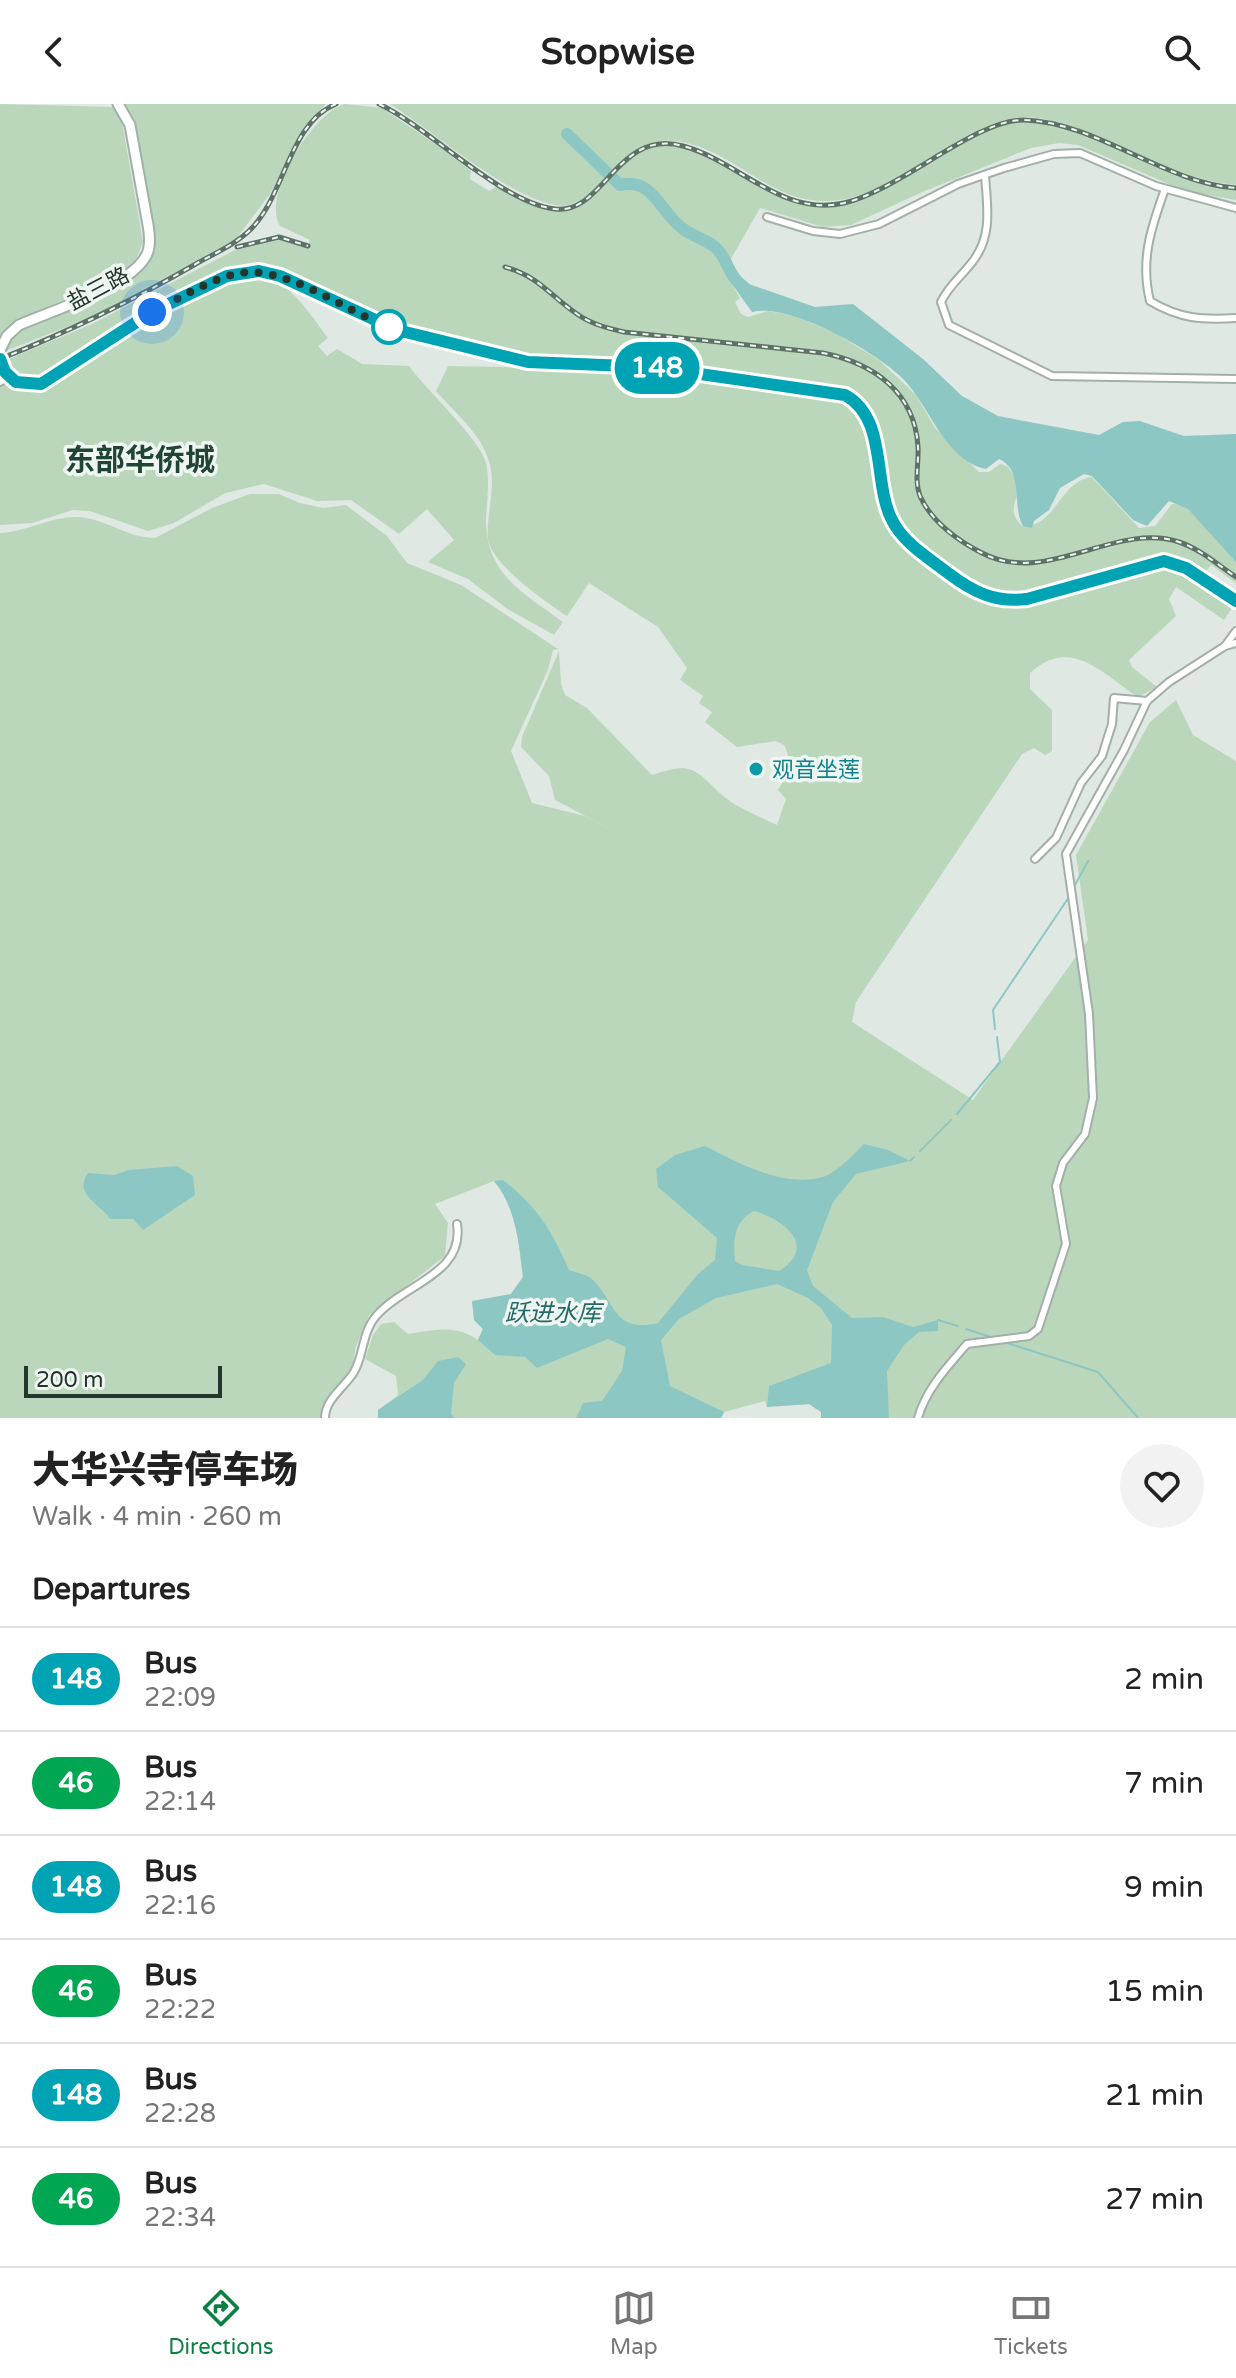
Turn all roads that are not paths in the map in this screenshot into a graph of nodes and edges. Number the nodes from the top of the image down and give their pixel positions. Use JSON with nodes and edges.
{"nodes":[{"id":1,"x":118,"y":104,"type":"edge"},
{"id":2,"x":985,"y":175,"type":"junction"},
{"id":3,"x":1165,"y":189,"type":"junction"},
{"id":4,"x":1236,"y":208,"type":"edge"},
{"id":5,"x":767,"y":217,"type":"dead end"},
{"id":6,"x":1236,"y":318,"type":"edge"},
{"id":7,"x":0,"y":350,"type":"edge"},
{"id":8,"x":1,"y":363,"type":"edge"},
{"id":9,"x":5,"y":379,"type":"edge"},
{"id":10,"x":1236,"y":379,"type":"edge"},
{"id":11,"x":1236,"y":601,"type":"edge"},
{"id":12,"x":1236,"y":631,"type":"edge"},
{"id":13,"x":1236,"y":643,"type":"edge"},
{"id":14,"x":1225,"y":646,"type":"junction"},
{"id":15,"x":1147,"y":701,"type":"junction"},
{"id":16,"x":1035,"y":859,"type":"dead end"},
{"id":17,"x":457,"y":1224,"type":"dead end"},
{"id":18,"x":325,"y":1418,"type":"edge"},
{"id":19,"x":918,"y":1418,"type":"edge"}],
"edges":[{"from":1,"to":7,"type":"main road","name":"盐三路"},
{"from":2,"to":3,"type":"street"},
{"from":2,"to":5,"type":"street"},
{"from":2,"to":10,"type":"street"},
{"from":3,"to":4,"type":"street"},
{"from":3,"to":6,"type":"street"},
{"from":8,"to":9,"type":"main road"},
{"from":9,"to":11,"type":"main road"},
{"from":12,"to":14,"type":"street"},
{"from":13,"to":14,"type":"street"},
{"from":14,"to":15,"type":"street"},
{"from":15,"to":16,"type":"street"},
{"from":15,"to":19,"type":"street"},
{"from":17,"to":18,"type":"street"}]}
